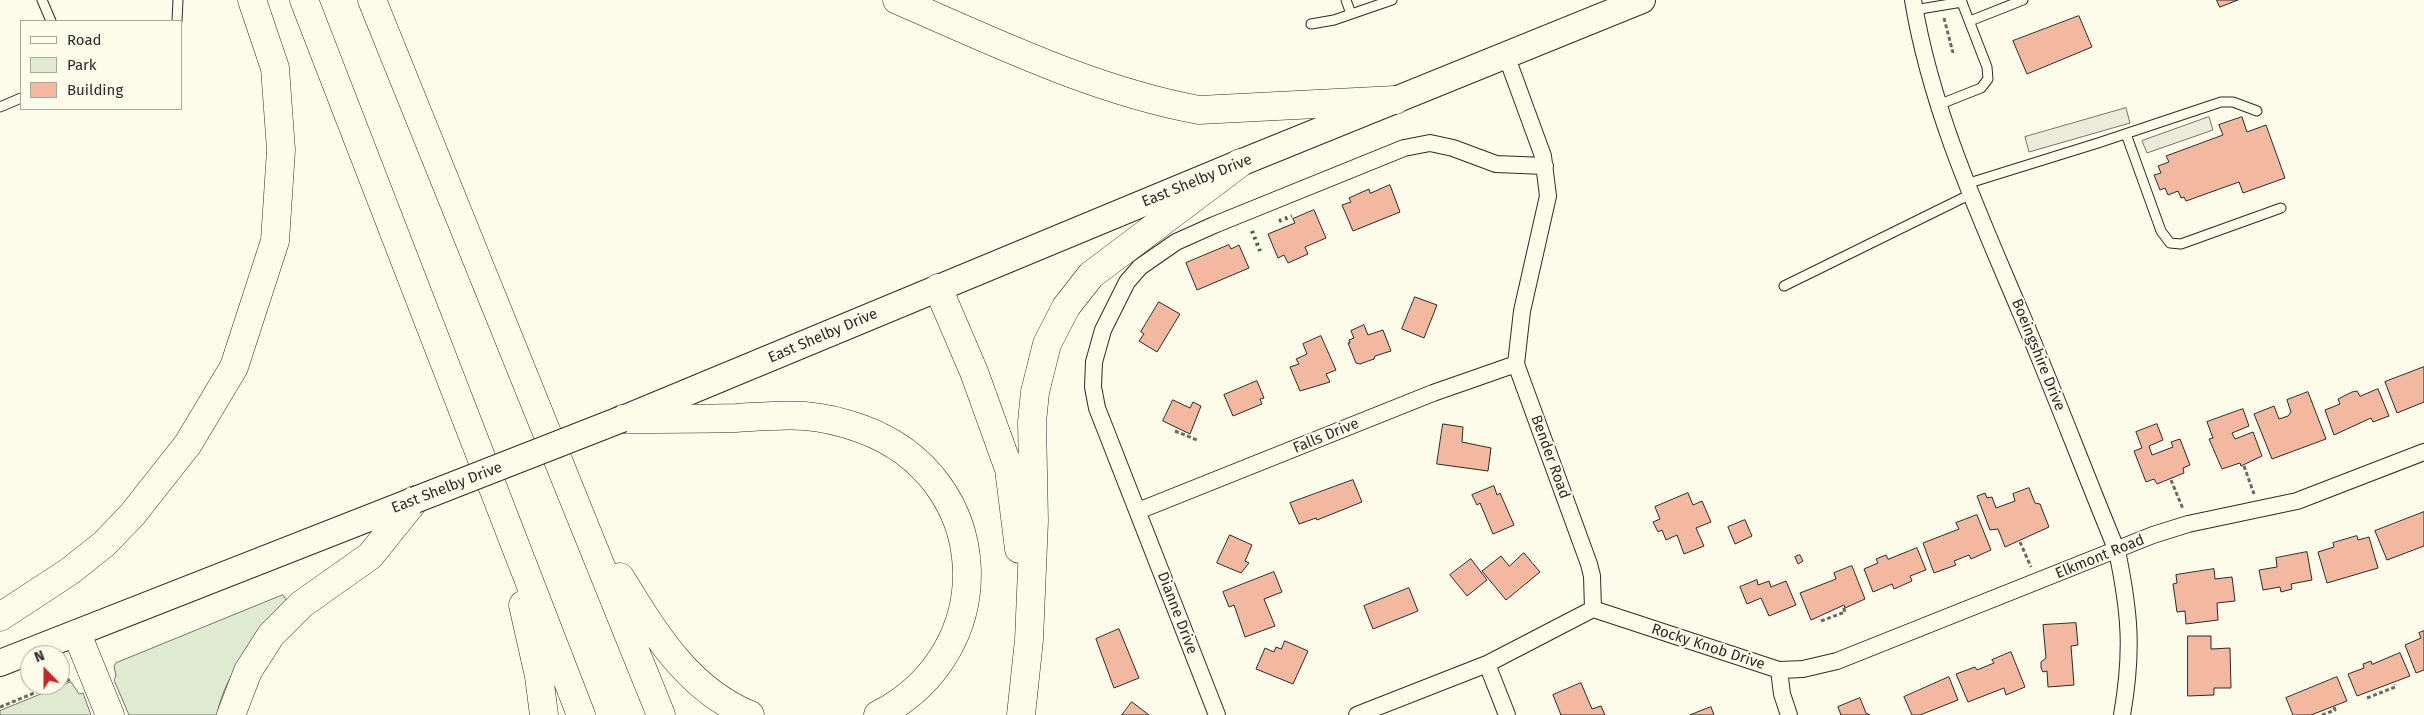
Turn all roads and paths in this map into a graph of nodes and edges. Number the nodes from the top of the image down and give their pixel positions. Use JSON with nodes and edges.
{"nodes":[{"id":1,"x":42,"y":0,"type":"edge"},
{"id":2,"x":178,"y":0,"type":"edge"},
{"id":3,"x":252,"y":0,"type":"edge"},
{"id":4,"x":304,"y":0,"type":"edge"},
{"id":5,"x":372,"y":0,"type":"edge"},
{"id":6,"x":897,"y":0,"type":"edge"},
{"id":7,"x":1346,"y":0,"type":"edge"},
{"id":8,"x":1392,"y":0,"type":"edge"},
{"id":9,"x":1642,"y":0,"type":"edge"},
{"id":10,"x":2023,"y":0,"type":"edge"},
{"id":11,"x":1962,"y":1,"type":"edge"},
{"id":12,"x":1914,"y":5,"type":"edge"},
{"id":13,"x":1942,"y":6,"type":"junction"},
{"id":14,"x":1351,"y":14,"type":"junction"},
{"id":15,"x":51,"y":20,"type":"edge"},
{"id":16,"x":177,"y":20,"type":"edge"},
{"id":17,"x":1970,"y":21,"type":"junction"},
{"id":18,"x":1311,"y":24,"type":"dead end"},
{"id":19,"x":1953,"y":53,"type":"dead end"},
{"id":20,"x":1506,"y":55,"type":"junction"},
{"id":21,"x":20,"y":98,"type":"edge"},
{"id":22,"x":1395,"y":100,"type":"junction"},
{"id":23,"x":1938,"y":105,"type":"junction"},
{"id":24,"x":0,"y":107,"type":"edge"},
{"id":25,"x":2257,"y":111,"type":"dead end"},
{"id":26,"x":2126,"y":134,"type":"junction"},
{"id":27,"x":1240,"y":163,"type":"junction"},
{"id":28,"x":1545,"y":166,"type":"junction"},
{"id":29,"x":1968,"y":189,"type":"junction"},
{"id":30,"x":2281,"y":208,"type":"dead end"},
{"id":31,"x":1784,"y":286,"type":"dead end"},
{"id":32,"x":938,"y":288,"type":"junction"},
{"id":33,"x":1516,"y":364,"type":"junction"},
{"id":34,"x":622,"y":420,"type":"junction"},
{"id":35,"x":1175,"y":431,"type":"dead end"},
{"id":36,"x":1197,"y":440,"type":"dead end"},
{"id":37,"x":2424,"y":452,"type":"edge"},
{"id":38,"x":2244,"y":466,"type":"dead end"},
{"id":39,"x":2171,"y":480,"type":"dead end"},
{"id":40,"x":415,"y":500,"type":"junction"},
{"id":41,"x":2257,"y":510,"type":"junction"},
{"id":42,"x":1138,"y":511,"type":"junction"},
{"id":43,"x":583,"y":517,"type":"junction"},
{"id":44,"x":504,"y":521,"type":"junction"},
{"id":45,"x":2188,"y":524,"type":"junction"},
{"id":46,"x":2020,"y":542,"type":"dead end"},
{"id":47,"x":2117,"y":551,"type":"junction"},
{"id":48,"x":2036,"y":581,"type":"junction"},
{"id":49,"x":1842,"y":606,"type":"dead end"},
{"id":50,"x":1592,"y":609,"type":"junction"},
{"id":51,"x":0,"y":617,"type":"edge"},
{"id":52,"x":1821,"y":621,"type":"dead end"},
{"id":53,"x":77,"y":634,"type":"junction"},
{"id":54,"x":1029,"y":640,"type":"junction"},
{"id":55,"x":0,"y":663,"type":"edge"},
{"id":56,"x":1487,"y":664,"type":"junction"},
{"id":57,"x":1779,"y":670,"type":"junction"},
{"id":58,"x":2395,"y":684,"type":"dead end"},
{"id":59,"x":29,"y":695,"type":"edge"},
{"id":60,"x":2367,"y":698,"type":"dead end"},
{"id":61,"x":0,"y":707,"type":"edge"},
{"id":62,"x":2334,"y":707,"type":"dead end"},
{"id":63,"x":110,"y":715,"type":"edge"},
{"id":64,"x":231,"y":715,"type":"edge"},
{"id":65,"x":544,"y":715,"type":"edge"},
{"id":66,"x":581,"y":715,"type":"edge"},
{"id":67,"x":662,"y":715,"type":"edge"},
{"id":68,"x":750,"y":715,"type":"edge"},
{"id":69,"x":878,"y":715,"type":"edge"},
{"id":70,"x":1021,"y":715,"type":"edge"},
{"id":71,"x":1217,"y":715,"type":"edge"},
{"id":72,"x":1357,"y":715,"type":"edge"},
{"id":73,"x":1507,"y":715,"type":"edge"},
{"id":74,"x":1789,"y":715,"type":"edge"},
{"id":75,"x":2122,"y":715,"type":"edge"},
{"id":76,"x":2322,"y":715,"type":"edge"}],
"edges":[{"from":1,"to":15,"type":"lane"},
{"from":2,"to":16,"type":"lane"},
{"from":3,"to":51,"type":"highway"},
{"from":4,"to":44,"type":"highway"},
{"from":5,"to":43,"type":"highway"},
{"from":6,"to":22,"type":"highway"},
{"from":7,"to":14,"type":"lane"},
{"from":8,"to":14,"type":"lane"},
{"from":9,"to":20,"type":"main road","name":"East Shelby Drive"},
{"from":10,"to":17,"type":"lane"},
{"from":11,"to":13,"type":"lane"},
{"from":11,"to":17,"type":"lane"},
{"from":12,"to":13,"type":"lane"},
{"from":12,"to":23,"type":"street","name":"Boeingshire Drive"},
{"from":13,"to":19,"type":"path"},
{"from":14,"to":18,"type":"lane"},
{"from":17,"to":23,"type":"lane"},
{"from":20,"to":22,"type":"main road","name":"East Shelby Drive"},
{"from":20,"to":28,"type":"street","name":"Bender Road"},
{"from":21,"to":24,"type":"lane"},
{"from":22,"to":27,"type":"main road","name":"East Shelby Drive"},
{"from":23,"to":29,"type":"street","name":"Boeingshire Drive"},
{"from":25,"to":26,"type":"lane"},
{"from":26,"to":29,"type":"lane"},
{"from":26,"to":30,"type":"lane"},
{"from":27,"to":32,"type":"main road","name":"East Shelby Drive"},
{"from":27,"to":54,"type":"highway"},
{"from":28,"to":33,"type":"street","name":"Bender Road"},
{"from":28,"to":42,"type":"street","name":"Dianne Drive"},
{"from":29,"to":31,"type":"lane"},
{"from":29,"to":47,"type":"street","name":"Boeingshire Drive"},
{"from":32,"to":34,"type":"main road","name":"East Shelby Drive"},
{"from":32,"to":54,"type":"highway"},
{"from":33,"to":42,"type":"street","name":"Falls Drive"},
{"from":33,"to":50,"type":"street","name":"Bender Road"},
{"from":34,"to":40,"type":"main road","name":"East Shelby Drive","bridge":true},
{"from":34,"to":69,"type":"highway"},
{"from":35,"to":36,"type":"path"},
{"from":37,"to":41,"type":"street","name":"Elkmont Road"},
{"from":38,"to":41,"type":"path"},
{"from":39,"to":45,"type":"path"},
{"from":40,"to":53,"type":"main road","name":"East Shelby Drive"},
{"from":40,"to":64,"type":"highway"},
{"from":41,"to":45,"type":"street","name":"Elkmont Road"},
{"from":42,"to":71,"type":"street","name":"Dianne Drive"},
{"from":43,"to":67,"type":"highway"},
{"from":43,"to":68,"type":"highway"},
{"from":44,"to":65,"type":"highway"},
{"from":44,"to":66,"type":"highway"},
{"from":45,"to":47,"type":"street","name":"Elkmont Road"},
{"from":46,"to":48,"type":"path"},
{"from":47,"to":48,"type":"street","name":"Elkmont Road"},
{"from":47,"to":75,"type":"street","name":"Boeingshire Drive"},
{"from":48,"to":57,"type":"street","name":"Elkmont Road"},
{"from":49,"to":52,"type":"path"},
{"from":50,"to":56,"type":"street"},
{"from":50,"to":57,"type":"street","name":"Rocky Knob Drive"},
{"from":53,"to":55,"type":"main road","name":"East Shelby Drive"},
{"from":53,"to":63,"type":"highway"},
{"from":54,"to":70,"type":"highway"},
{"from":56,"to":72,"type":"street"},
{"from":56,"to":73,"type":"street"},
{"from":57,"to":74,"type":"street","name":"Rocky Knob Drive"},
{"from":58,"to":60,"type":"path"},
{"from":59,"to":61,"type":"path"},
{"from":62,"to":76,"type":"path"}]}
